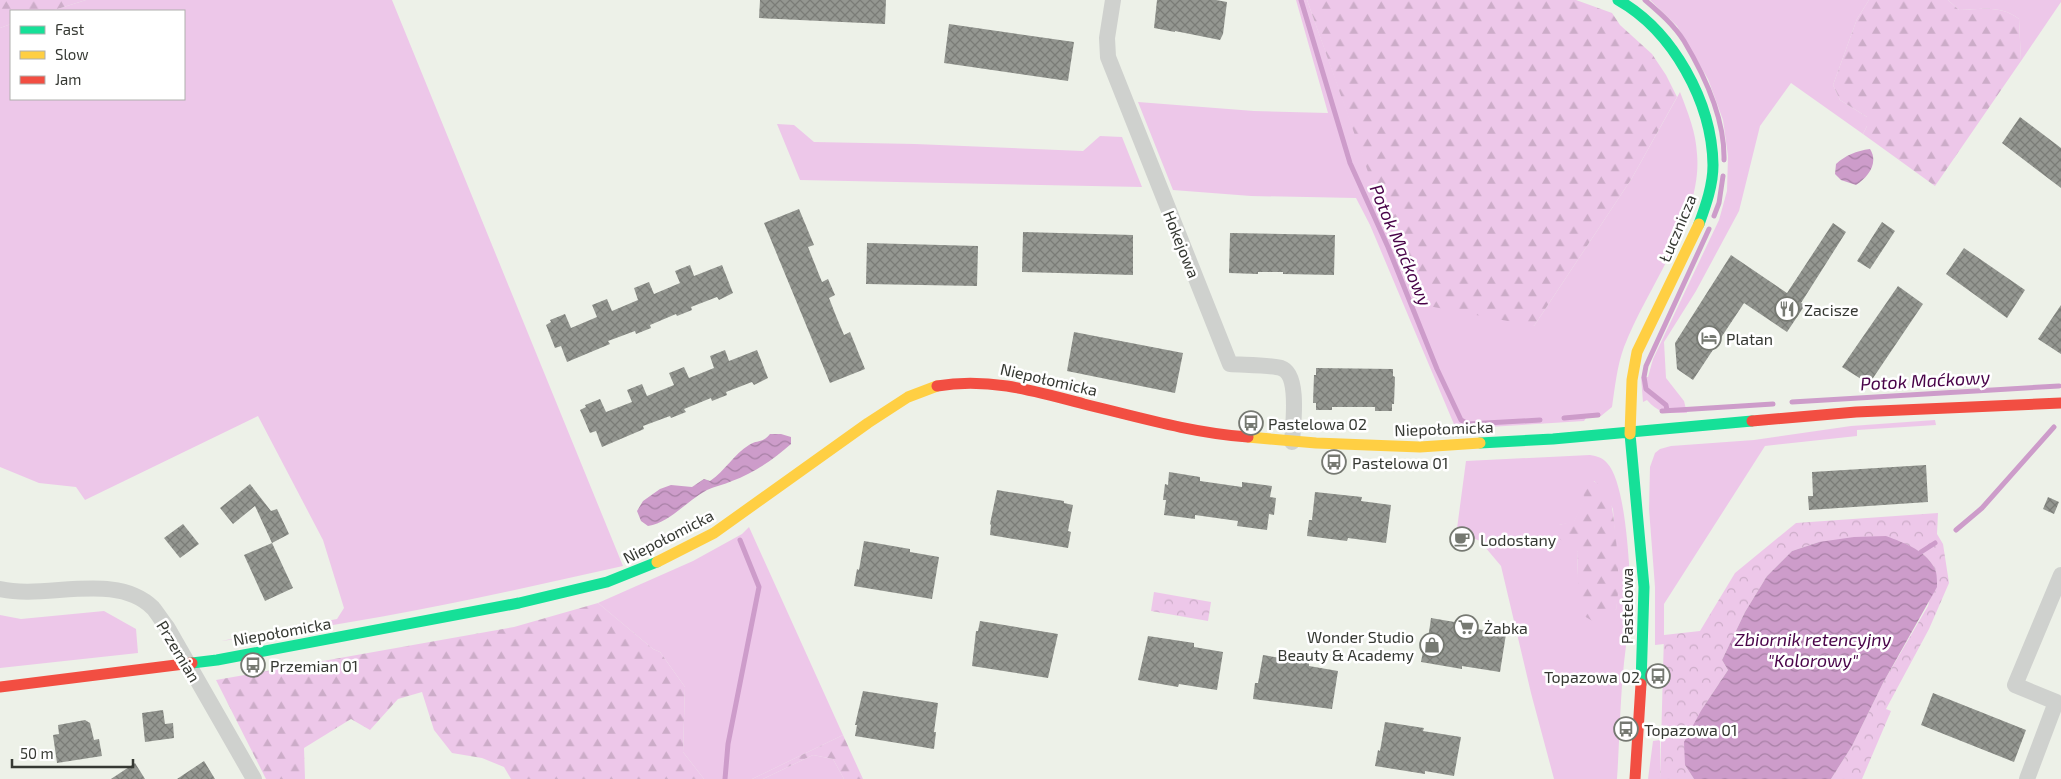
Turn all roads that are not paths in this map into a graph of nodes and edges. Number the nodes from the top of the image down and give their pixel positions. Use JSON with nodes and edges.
{"nodes":[{"id":1,"x":1113,"y":0,"type":"edge"},
{"id":2,"x":1618,"y":0,"type":"edge"},
{"id":3,"x":2061,"y":403,"type":"edge"},
{"id":4,"x":1630,"y":433,"type":"junction"},
{"id":5,"x":1292,"y":442,"type":"junction"},
{"id":6,"x":2061,"y":575,"type":"edge"},
{"id":7,"x":0,"y":589,"type":"edge"},
{"id":8,"x":187,"y":665,"type":"junction"},
{"id":9,"x":0,"y":687,"type":"edge"},
{"id":10,"x":254,"y":779,"type":"edge"},
{"id":11,"x":1635,"y":779,"type":"edge"},
{"id":12,"x":2027,"y":779,"type":"edge"}],
"edges":[{"from":1,"to":5,"type":"street","name":"Hokejowa"},
{"from":2,"to":4,"type":"main road","name":"Łucznicza"},
{"from":3,"to":4,"type":"main road","name":"Niepołomicka"},
{"from":4,"to":5,"type":"main road","name":"Niepołomicka"},
{"from":4,"to":11,"type":"main road","name":"Pastelowa"},
{"from":5,"to":8,"type":"main road","name":"Niepołomicka"},
{"from":6,"to":12,"type":"street"},
{"from":7,"to":8,"type":"street","name":"Przemian"},
{"from":8,"to":9,"type":"main road","name":"Niepołomicka"},
{"from":8,"to":10,"type":"street","name":"Przemian"}]}
